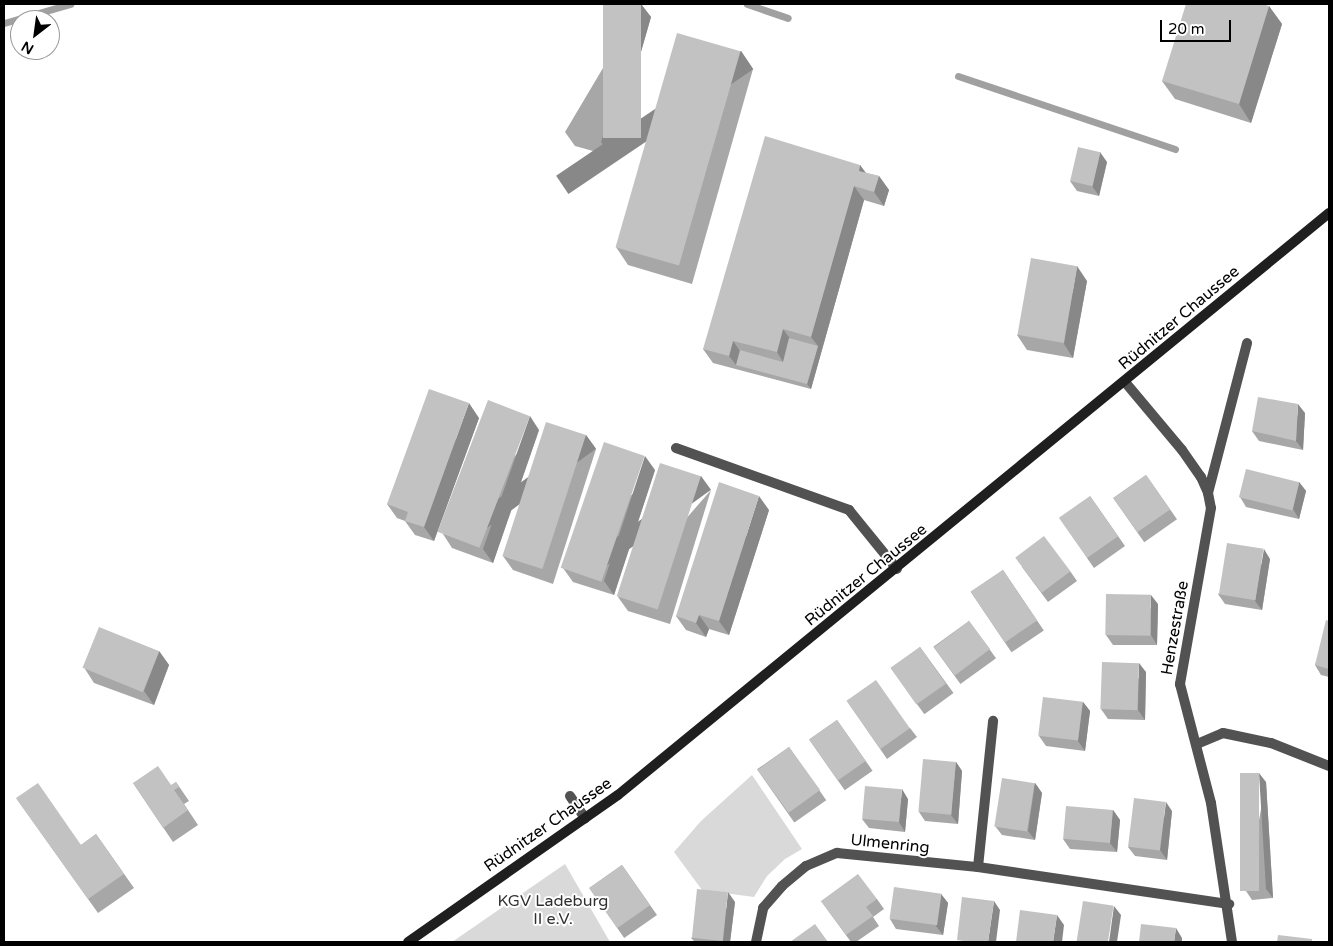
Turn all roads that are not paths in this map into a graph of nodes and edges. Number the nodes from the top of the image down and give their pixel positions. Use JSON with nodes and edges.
{"nodes":[{"id":1,"x":1329,"y":214,"type":"edge"},
{"id":2,"x":1247,"y":344,"type":"dead end"},
{"id":3,"x":1125,"y":382,"type":"junction"},
{"id":4,"x":676,"y":448,"type":"dead end"},
{"id":5,"x":1208,"y":493,"type":"junction"},
{"id":6,"x":897,"y":569,"type":"junction"},
{"id":7,"x":993,"y":721,"type":"dead end"},
{"id":8,"x":1197,"y":744,"type":"junction"},
{"id":9,"x":1329,"y":766,"type":"edge"},
{"id":10,"x":570,"y":796,"type":"dead end"},
{"id":11,"x":585,"y":818,"type":"junction"},
{"id":12,"x":978,"y":867,"type":"junction"},
{"id":13,"x":1229,"y":904,"type":"junction"},
{"id":14,"x":408,"y":942,"type":"edge"},
{"id":15,"x":756,"y":942,"type":"edge"},
{"id":16,"x":1232,"y":942,"type":"edge"}],
"edges":[{"from":1,"to":3,"type":"main road","name":"Rüdnitzer Chaussee"},
{"from":2,"to":5,"type":"street"},
{"from":3,"to":5,"type":"street","name":"Henzestraße"},
{"from":3,"to":6,"type":"main road","name":"Rüdnitzer Chaussee"},
{"from":4,"to":6,"type":"street"},
{"from":5,"to":8,"type":"street","name":"Henzestraße"},
{"from":6,"to":11,"type":"main road","name":"Rüdnitzer Chaussee"},
{"from":7,"to":12,"type":"street"},
{"from":8,"to":9,"type":"street"},
{"from":8,"to":13,"type":"street","name":"Henzestraße"},
{"from":10,"to":11,"type":"street"},
{"from":11,"to":14,"type":"main road","name":"Rüdnitzer Chaussee"},
{"from":12,"to":13,"type":"street","name":"Ulmenring"},
{"from":12,"to":15,"type":"street","name":"Ulmenring"},
{"from":13,"to":16,"type":"street","name":"Henzestraße"}]}
